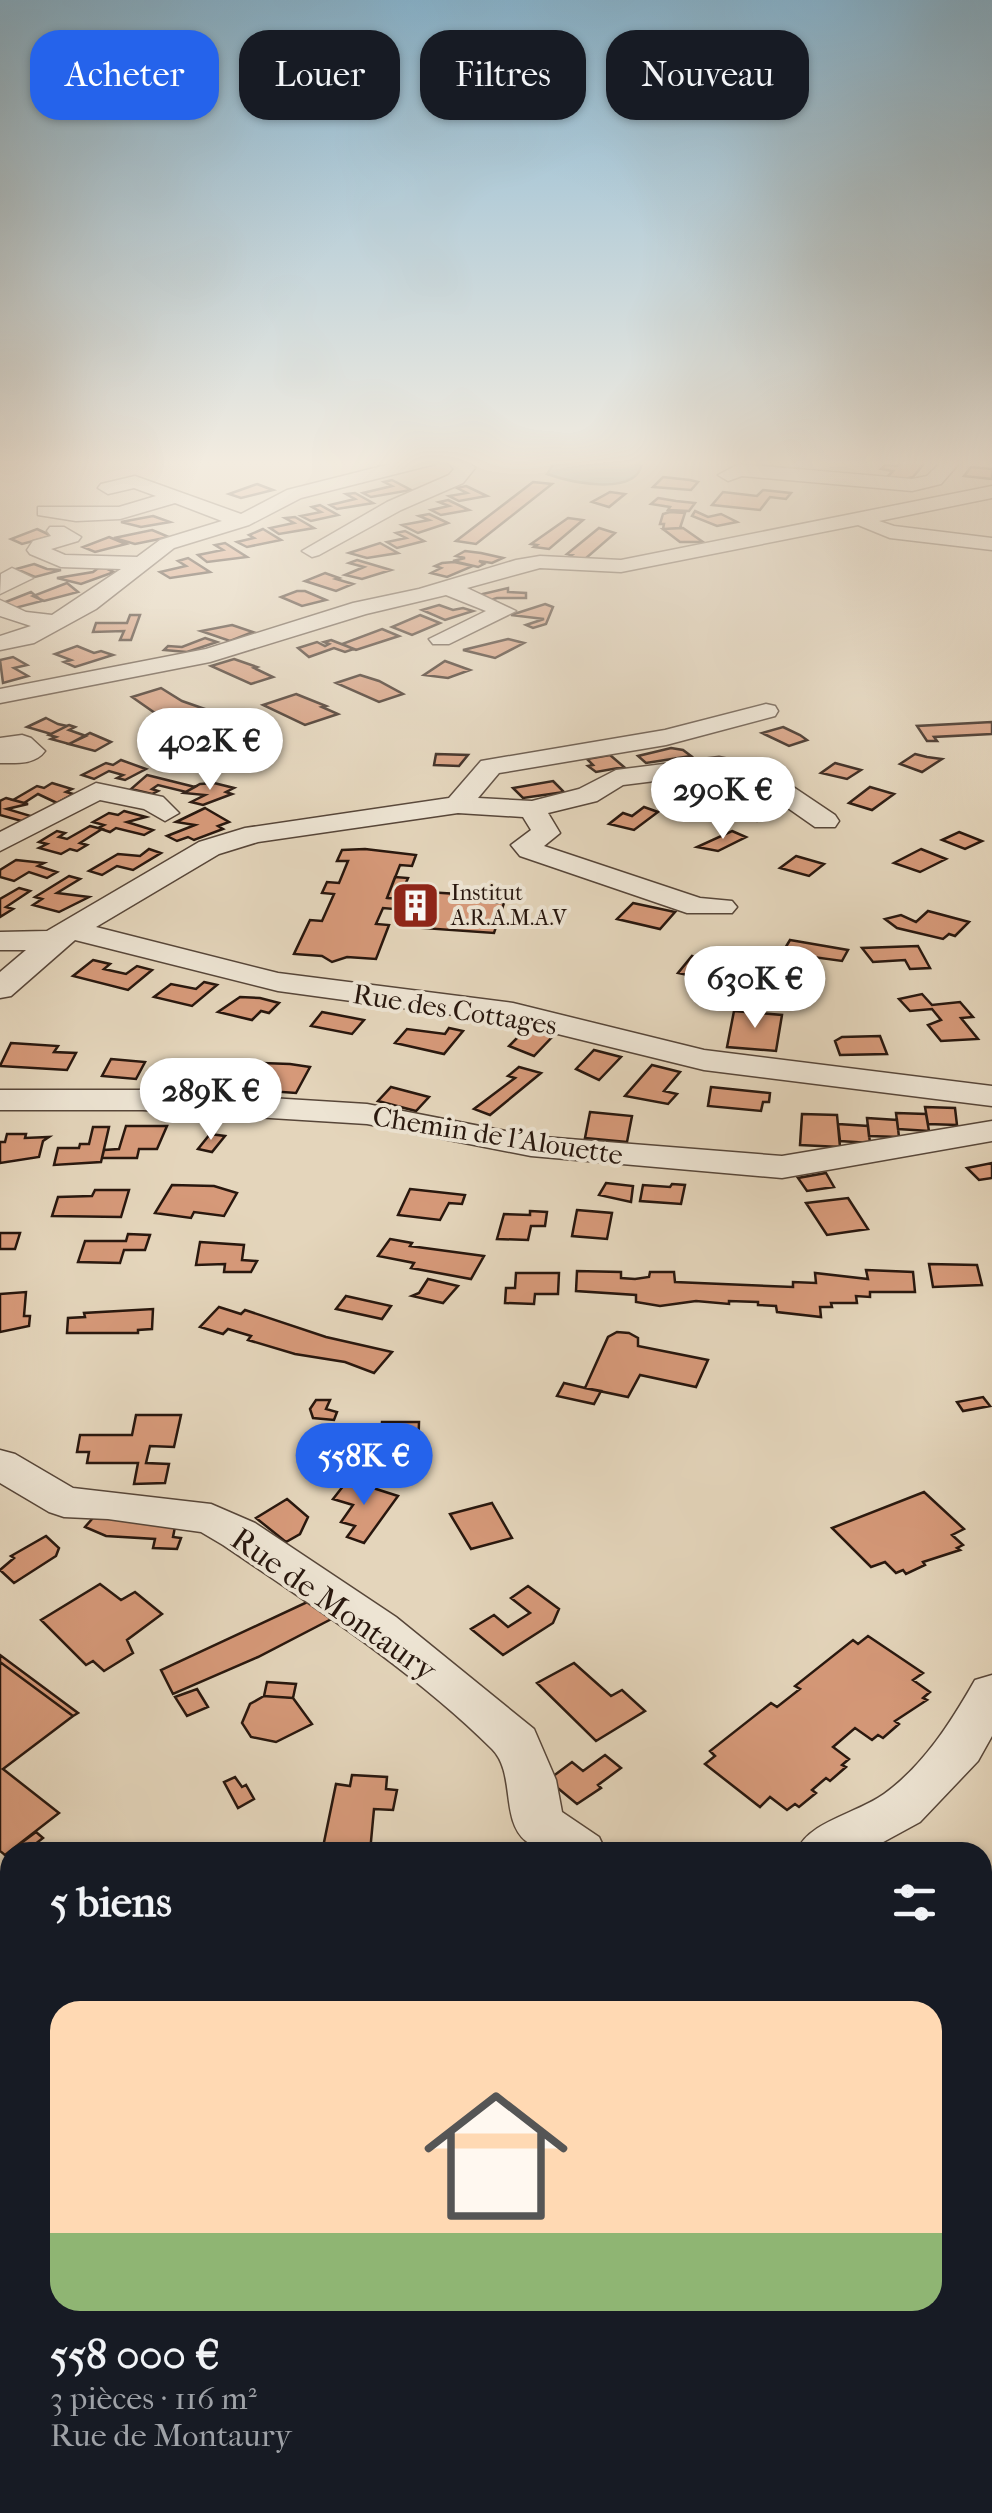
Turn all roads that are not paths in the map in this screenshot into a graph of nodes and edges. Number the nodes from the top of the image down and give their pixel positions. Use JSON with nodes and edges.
{"nodes":[{"id":1,"x":125,"y":577,"type":"edge"},
{"id":2,"x":485,"y":577,"type":"edge"},
{"id":3,"x":447,"y":588,"type":"junction"},
{"id":4,"x":0,"y":607,"type":"edge"},
{"id":5,"x":55,"y":622,"type":"junction"},
{"id":6,"x":441,"y":640,"type":"dead end"},
{"id":7,"x":0,"y":643,"type":"edge"},
{"id":8,"x":0,"y":696,"type":"edge"},
{"id":9,"x":766,"y":711,"type":"dead end"},
{"id":10,"x":0,"y":746,"type":"edge"},
{"id":11,"x":0,"y":756,"type":"edge"},
{"id":12,"x":458,"y":805,"type":"junction"},
{"id":13,"x":532,"y":809,"type":"junction"},
{"id":14,"x":165,"y":813,"type":"dead end"},
{"id":15,"x":826,"y":822,"type":"dead end"},
{"id":16,"x":0,"y":843,"type":"edge"},
{"id":17,"x":722,"y":908,"type":"dead end"},
{"id":18,"x":63,"y":935,"type":"junction"},
{"id":19,"x":0,"y":941,"type":"edge"},
{"id":20,"x":0,"y":989,"type":"edge"},
{"id":21,"x":981,"y":1091,"type":"edge"},
{"id":22,"x":0,"y":1100,"type":"edge"},
{"id":23,"x":992,"y":1109,"type":"edge"},
{"id":24,"x":992,"y":1132,"type":"edge"},
{"id":25,"x":0,"y":1464,"type":"edge"},
{"id":26,"x":992,"y":1693,"type":"edge"},
{"id":27,"x":567,"y":1842,"type":"edge"},
{"id":28,"x":840,"y":1842,"type":"edge"}],
"edges":[{"from":1,"to":5,"type":"street"},
{"from":2,"to":3,"type":"street"},
{"from":3,"to":6,"type":"street"},
{"from":3,"to":8,"type":"street"},
{"from":4,"to":5,"type":"street"},
{"from":5,"to":7,"type":"street"},
{"from":9,"to":12,"type":"street"},
{"from":10,"to":11,"type":"street"},
{"from":12,"to":13,"type":"street"},
{"from":12,"to":18,"type":"street"},
{"from":13,"to":15,"type":"street"},
{"from":13,"to":17,"type":"street"},
{"from":14,"to":16,"type":"street"},
{"from":18,"to":19,"type":"street","name":"Rue des Cottages"},
{"from":18,"to":20,"type":"street"},
{"from":18,"to":21,"type":"street","name":"Rue des Cottages"},
{"from":21,"to":23,"type":"street"},
{"from":22,"to":24,"type":"street","name":"Chemin de l'Alouette"},
{"from":25,"to":27,"type":"street","name":"Rue de Montaury"},
{"from":26,"to":28,"type":"street"}]}
